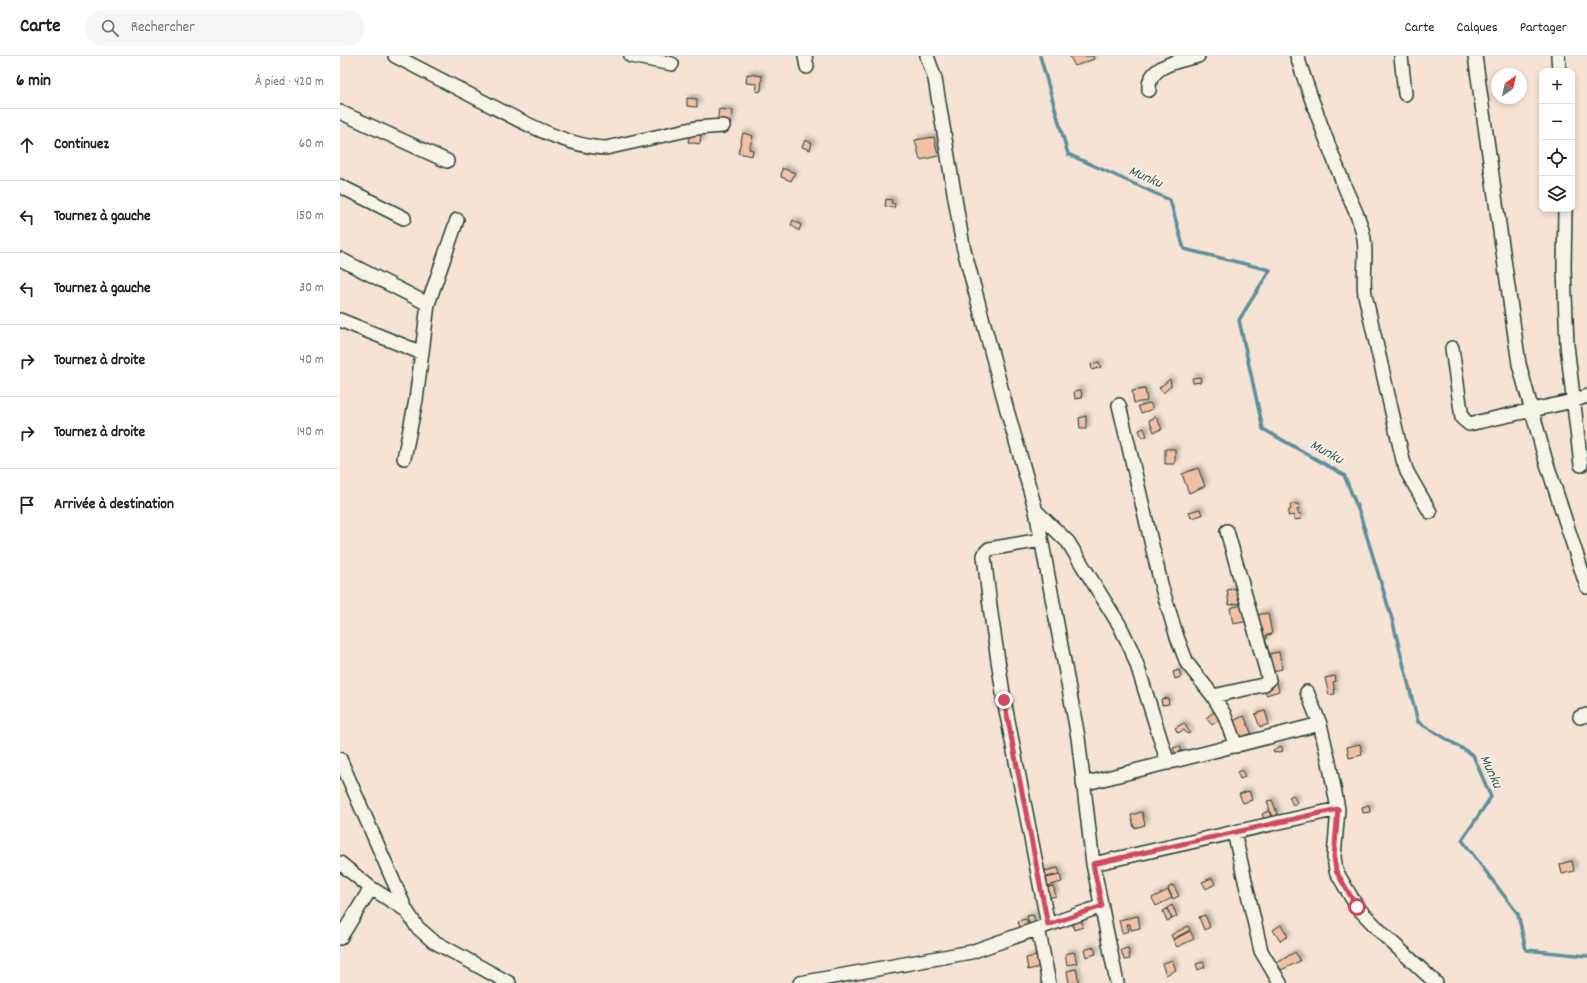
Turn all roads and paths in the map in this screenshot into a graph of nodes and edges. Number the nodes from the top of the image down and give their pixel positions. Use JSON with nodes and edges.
{"nodes":[{"id":1,"x":395,"y":56,"type":"edge"},
{"id":2,"x":631,"y":56,"type":"edge"},
{"id":3,"x":927,"y":56,"type":"edge"},
{"id":4,"x":1198,"y":56,"type":"edge"},
{"id":5,"x":1297,"y":56,"type":"edge"},
{"id":6,"x":1401,"y":56,"type":"edge"},
{"id":7,"x":1475,"y":56,"type":"edge"},
{"id":8,"x":1558,"y":56,"type":"edge"},
{"id":9,"x":1169,"y":60,"type":"edge"},
{"id":10,"x":672,"y":64,"type":"dead end"},
{"id":11,"x":1559,"y":68,"type":"edge"},
{"id":12,"x":1150,"y":90,"type":"dead end"},
{"id":13,"x":1405,"y":94,"type":"dead end"},
{"id":14,"x":340,"y":112,"type":"edge"},
{"id":15,"x":723,"y":126,"type":"dead end"},
{"id":16,"x":447,"y":161,"type":"dead end"},
{"id":17,"x":340,"y":186,"type":"edge"},
{"id":18,"x":1565,"y":212,"type":"edge"},
{"id":19,"x":404,"y":218,"type":"dead end"},
{"id":20,"x":457,"y":220,"type":"dead end"},
{"id":21,"x":340,"y":259,"type":"edge"},
{"id":22,"x":428,"y":304,"type":"junction"},
{"id":23,"x":340,"y":320,"type":"edge"},
{"id":24,"x":1452,"y":348,"type":"dead end"},
{"id":25,"x":422,"y":353,"type":"junction"},
{"id":26,"x":1587,"y":396,"type":"edge"},
{"id":27,"x":1573,"y":401,"type":"junction"},
{"id":28,"x":1119,"y":405,"type":"dead end"},
{"id":29,"x":1531,"y":410,"type":"junction"},
{"id":30,"x":404,"y":458,"type":"dead end"},
{"id":31,"x":1581,"y":465,"type":"dead end"},
{"id":32,"x":1036,"y":511,"type":"junction"},
{"id":33,"x":1430,"y":512,"type":"dead end"},
{"id":34,"x":1227,"y":531,"type":"dead end"},
{"id":35,"x":1041,"y":540,"type":"junction"},
{"id":36,"x":1587,"y":587,"type":"edge"},
{"id":37,"x":1307,"y":692,"type":"dead end"},
{"id":38,"x":1213,"y":696,"type":"junction"},
{"id":39,"x":1320,"y":724,"type":"junction"},
{"id":40,"x":1236,"y":746,"type":"junction"},
{"id":41,"x":340,"y":759,"type":"edge"},
{"id":42,"x":1168,"y":763,"type":"junction"},
{"id":43,"x":1083,"y":784,"type":"junction"},
{"id":44,"x":1338,"y":809,"type":"junction"},
{"id":45,"x":1234,"y":832,"type":"junction"},
{"id":46,"x":340,"y":863,"type":"edge"},
{"id":47,"x":1093,"y":864,"type":"junction"},
{"id":48,"x":371,"y":888,"type":"junction"},
{"id":49,"x":1102,"y":906,"type":"junction"},
{"id":50,"x":406,"y":910,"type":"junction"},
{"id":51,"x":1043,"y":927,"type":"junction"},
{"id":52,"x":340,"y":938,"type":"edge"},
{"id":53,"x":509,"y":983,"type":"edge"},
{"id":54,"x":800,"y":983,"type":"edge"},
{"id":55,"x":1049,"y":983,"type":"edge"},
{"id":56,"x":1117,"y":983,"type":"edge"},
{"id":57,"x":1280,"y":983,"type":"edge"},
{"id":58,"x":1436,"y":983,"type":"edge"}],
"edges":[{"from":1,"to":15,"type":"street"},
{"from":2,"to":10,"type":"street"},
{"from":3,"to":32,"type":"street"},
{"from":4,"to":9,"type":"street"},
{"from":5,"to":33,"type":"street"},
{"from":6,"to":13,"type":"street"},
{"from":7,"to":29,"type":"street"},
{"from":8,"to":11,"type":"street"},
{"from":9,"to":12,"type":"street"},
{"from":14,"to":16,"type":"street"},
{"from":17,"to":19,"type":"street"},
{"from":18,"to":27,"type":"street"},
{"from":20,"to":22,"type":"street"},
{"from":21,"to":22,"type":"street"},
{"from":22,"to":25,"type":"street"},
{"from":23,"to":25,"type":"street"},
{"from":24,"to":29,"type":"street"},
{"from":25,"to":30,"type":"street"},
{"from":26,"to":27,"type":"street"},
{"from":27,"to":29,"type":"street"},
{"from":27,"to":31,"type":"street"},
{"from":28,"to":38,"type":"street"},
{"from":29,"to":36,"type":"street"},
{"from":32,"to":35,"type":"street"},
{"from":32,"to":42,"type":"street"},
{"from":34,"to":38,"type":"street"},
{"from":35,"to":43,"type":"street"},
{"from":35,"to":51,"type":"street"},
{"from":37,"to":39,"type":"street"},
{"from":38,"to":40,"type":"street"},
{"from":39,"to":40,"type":"street"},
{"from":39,"to":44,"type":"street"},
{"from":40,"to":42,"type":"street"},
{"from":41,"to":50,"type":"street"},
{"from":42,"to":43,"type":"street"},
{"from":43,"to":47,"type":"street"},
{"from":44,"to":45,"type":"street"},
{"from":44,"to":58,"type":"street"},
{"from":45,"to":47,"type":"street"},
{"from":45,"to":57,"type":"street"},
{"from":46,"to":48,"type":"street"},
{"from":47,"to":49,"type":"street"},
{"from":48,"to":50,"type":"street"},
{"from":48,"to":52,"type":"street"},
{"from":49,"to":51,"type":"street"},
{"from":49,"to":56,"type":"street"},
{"from":50,"to":53,"type":"street"},
{"from":51,"to":54,"type":"street"},
{"from":51,"to":55,"type":"street"}]}
